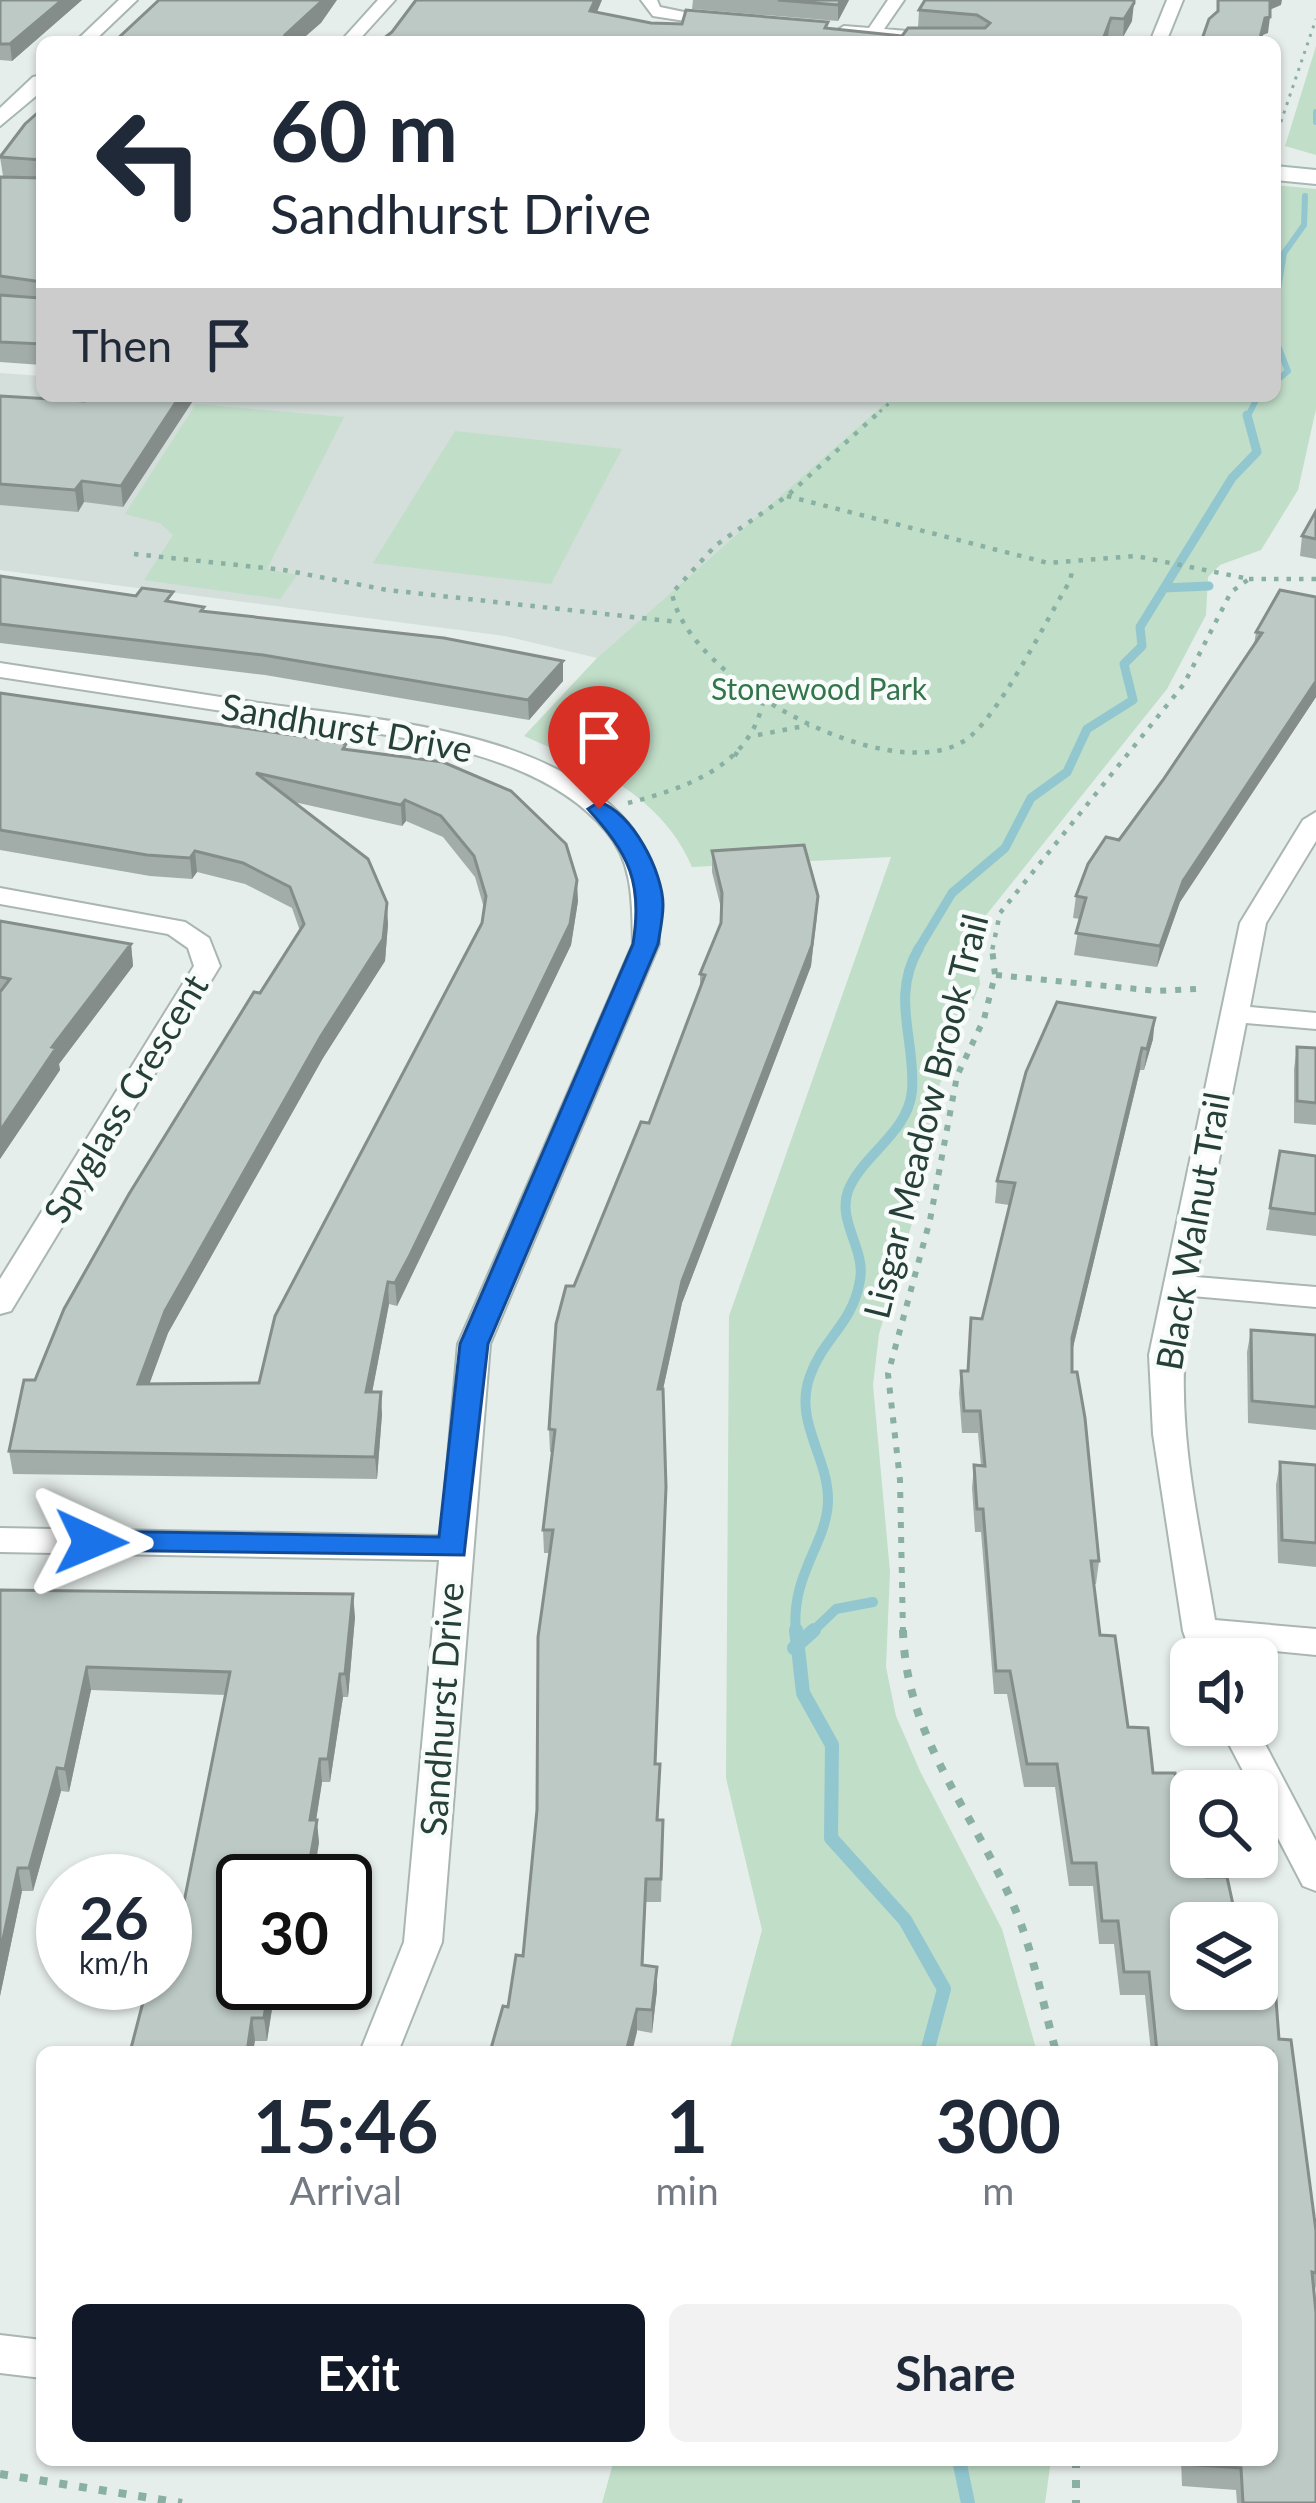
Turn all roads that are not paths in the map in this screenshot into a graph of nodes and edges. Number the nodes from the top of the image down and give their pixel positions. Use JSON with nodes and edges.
{"nodes":[{"id":1,"x":129,"y":0,"type":"edge"},
{"id":2,"x":386,"y":0,"type":"edge"},
{"id":3,"x":649,"y":0,"type":"edge"},
{"id":4,"x":896,"y":0,"type":"edge"},
{"id":5,"x":1175,"y":0,"type":"edge"},
{"id":6,"x":736,"y":22,"type":"edge"},
{"id":7,"x":828,"y":30,"type":"edge"},
{"id":8,"x":873,"y":34,"type":"junction"},
{"id":9,"x":89,"y":36,"type":"edge"},
{"id":10,"x":353,"y":36,"type":"edge"},
{"id":11,"x":899,"y":36,"type":"edge"},
{"id":12,"x":1160,"y":36,"type":"edge"},
{"id":13,"x":12,"y":79,"type":"dead end"},
{"id":14,"x":36,"y":81,"type":"edge"},
{"id":15,"x":36,"y":87,"type":"edge"},
{"id":16,"x":0,"y":120,"type":"edge"},
{"id":17,"x":1281,"y":174,"type":"edge"},
{"id":18,"x":1316,"y":177,"type":"edge"},
{"id":19,"x":0,"y":670,"type":"edge"},
{"id":20,"x":1316,"y":820,"type":"edge"},
{"id":21,"x":0,"y":896,"type":"edge"},
{"id":22,"x":1233,"y":1014,"type":"junction"},
{"id":23,"x":1316,"y":1021,"type":"edge"},
{"id":24,"x":1178,"y":1285,"type":"junction"},
{"id":25,"x":1316,"y":1297,"type":"edge"},
{"id":26,"x":0,"y":1304,"type":"edge"},
{"id":27,"x":0,"y":1540,"type":"edge"},
{"id":28,"x":453,"y":1548,"type":"junction"},
{"id":29,"x":1204,"y":1638,"type":"edge"},
{"id":30,"x":1316,"y":1642,"type":"edge"},
{"id":31,"x":1278,"y":1643,"type":"edge"},
{"id":32,"x":1248,"y":1746,"type":"edge"},
{"id":33,"x":1316,"y":1876,"type":"edge"},
{"id":34,"x":381,"y":2046,"type":"edge"},
{"id":35,"x":0,"y":2354,"type":"edge"},
{"id":36,"x":36,"y":2358,"type":"edge"}],
"edges":[{"from":1,"to":9,"type":"street"},
{"from":2,"to":10,"type":"street"},
{"from":3,"to":6,"type":"street"},
{"from":4,"to":8,"type":"street"},
{"from":5,"to":12,"type":"street"},
{"from":7,"to":8,"type":"street"},
{"from":8,"to":11,"type":"street"},
{"from":13,"to":14,"type":"street"},
{"from":15,"to":16,"type":"street"},
{"from":17,"to":18,"type":"street"},
{"from":19,"to":28,"type":"street","name":"Sandhurst Drive"},
{"from":20,"to":22,"type":"street","name":"Black Walnut Trail"},
{"from":21,"to":26,"type":"street","name":"Spyglass Crescent"},
{"from":22,"to":23,"type":"street"},
{"from":22,"to":24,"type":"street","name":"Black Walnut Trail"},
{"from":24,"to":25,"type":"street"},
{"from":24,"to":29,"type":"street","name":"Black Walnut Trail"},
{"from":27,"to":28,"type":"street"},
{"from":28,"to":34,"type":"street","name":"Sandhurst Drive"},
{"from":30,"to":31,"type":"street"},
{"from":32,"to":33,"type":"street"},
{"from":35,"to":36,"type":"street"}]}
